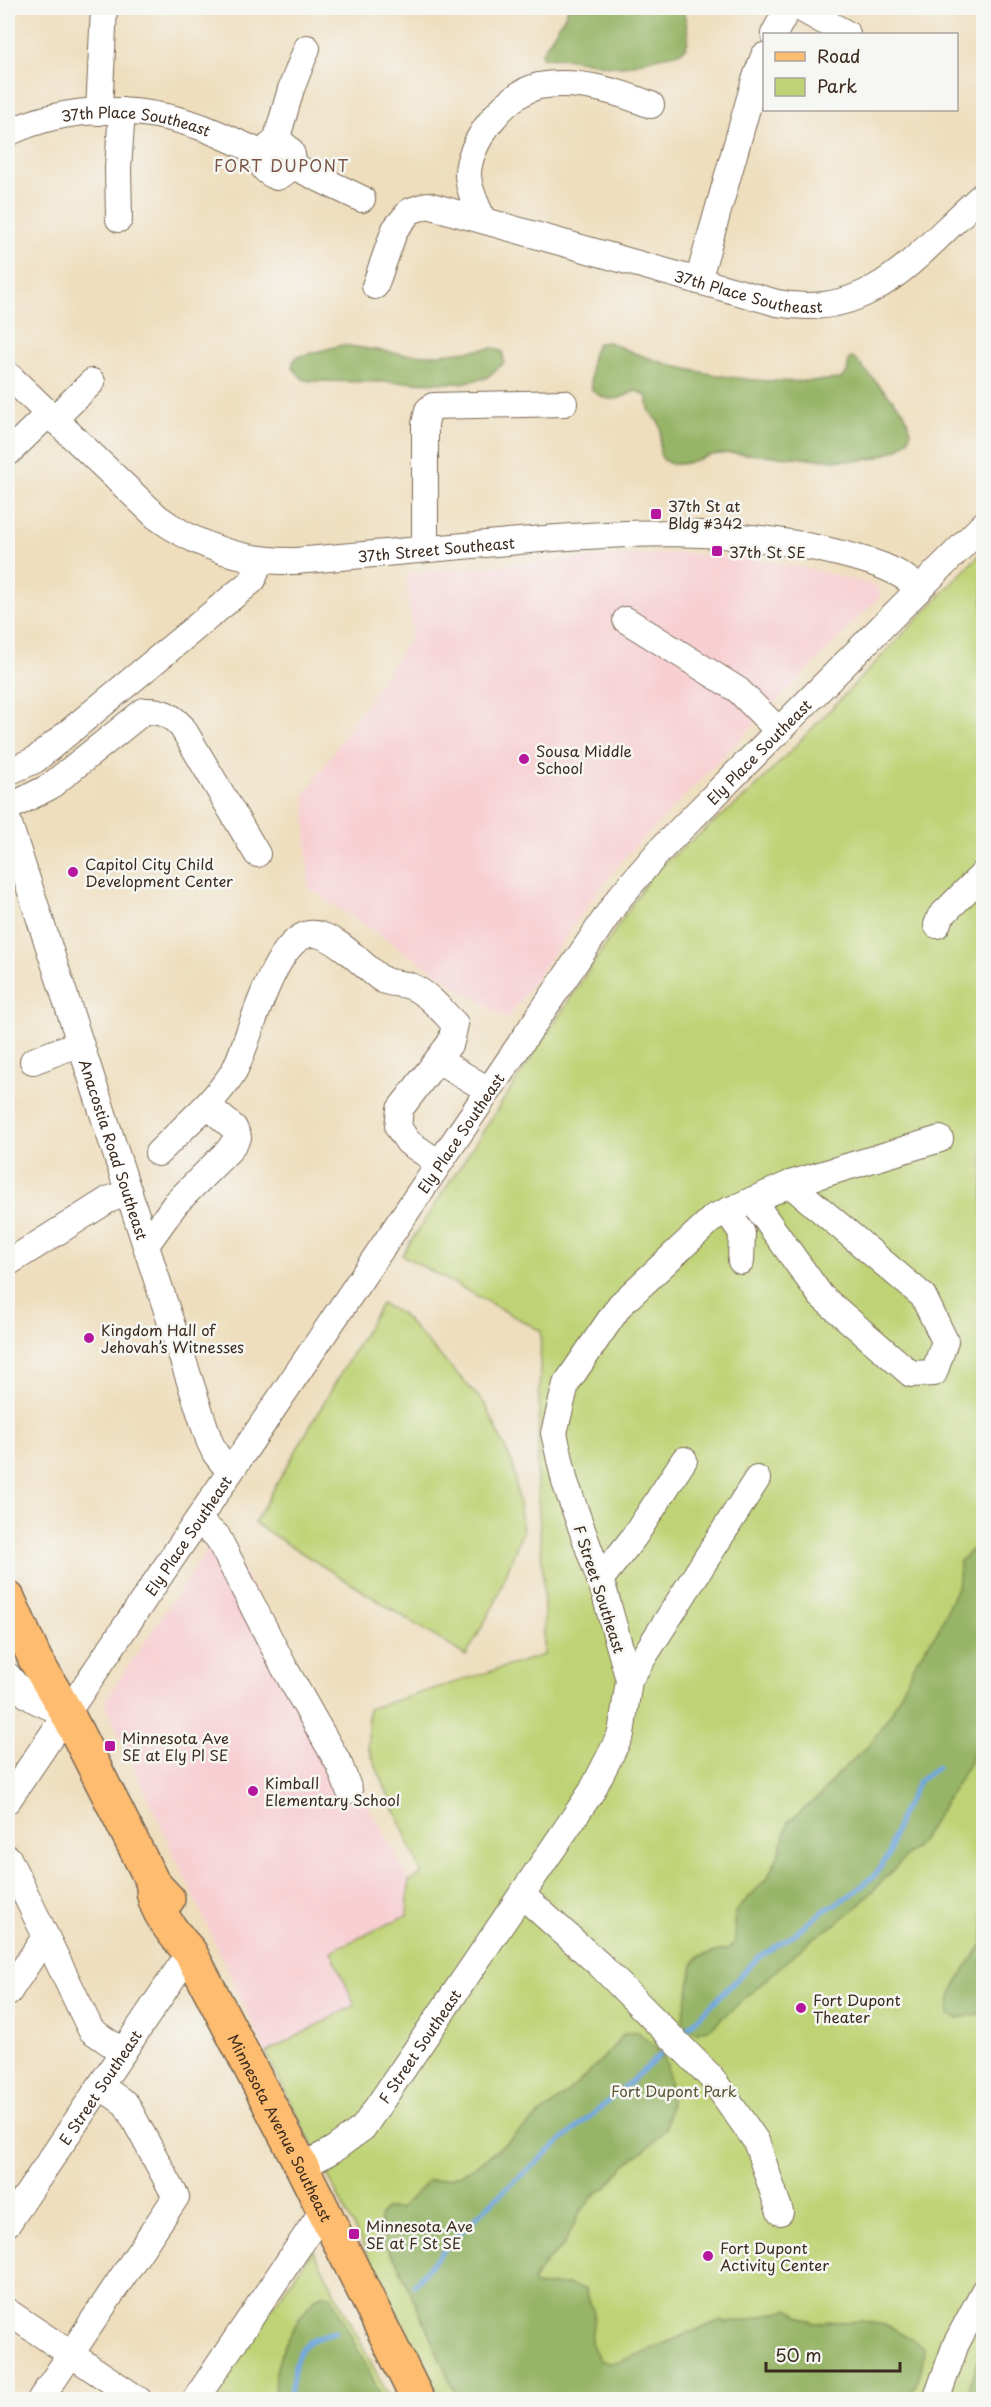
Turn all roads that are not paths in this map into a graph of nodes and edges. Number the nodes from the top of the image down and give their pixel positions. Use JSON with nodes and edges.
{"nodes":[{"id":1,"x":104,"y":8,"type":"edge"},
{"id":2,"x":788,"y":8,"type":"edge"},
{"id":3,"x":800,"y":8,"type":"edge"},
{"id":4,"x":775,"y":33,"type":"edge"},
{"id":5,"x":845,"y":33,"type":"edge"},
{"id":6,"x":307,"y":48,"type":"dead end"},
{"id":7,"x":763,"y":61,"type":"edge"},
{"id":8,"x":651,"y":105,"type":"dead end"},
{"id":9,"x":110,"y":111,"type":"junction"},
{"id":10,"x":8,"y":133,"type":"edge"},
{"id":11,"x":269,"y":147,"type":"junction"},
{"id":12,"x":984,"y":194,"type":"edge"},
{"id":13,"x":362,"y":199,"type":"dead end"},
{"id":14,"x":119,"y":219,"type":"dead end"},
{"id":15,"x":483,"y":220,"type":"junction"},
{"id":16,"x":698,"y":281,"type":"junction"},
{"id":17,"x":375,"y":286,"type":"dead end"},
{"id":18,"x":8,"y":375,"type":"edge"},
{"id":19,"x":92,"y":382,"type":"dead end"},
{"id":20,"x":564,"y":403,"type":"dead end"},
{"id":21,"x":51,"y":417,"type":"junction"},
{"id":22,"x":8,"y":453,"type":"edge"},
{"id":23,"x":984,"y":524,"type":"edge"},
{"id":24,"x":425,"y":549,"type":"junction"},
{"id":25,"x":260,"y":560,"type":"junction"},
{"id":26,"x":919,"y":589,"type":"junction"},
{"id":27,"x":626,"y":620,"type":"dead end"},
{"id":28,"x":778,"y":731,"type":"junction"},
{"id":29,"x":8,"y":772,"type":"edge"},
{"id":30,"x":8,"y":808,"type":"edge"},
{"id":31,"x":8,"y":821,"type":"edge"},
{"id":32,"x":257,"y":854,"type":"dead end"},
{"id":33,"x":984,"y":873,"type":"edge"},
{"id":34,"x":937,"y":925,"type":"dead end"},
{"id":35,"x":80,"y":1043,"type":"junction"},
{"id":36,"x":438,"y":1060,"type":"junction"},
{"id":37,"x":33,"y":1061,"type":"dead end"},
{"id":38,"x":488,"y":1090,"type":"junction"},
{"id":39,"x":207,"y":1105,"type":"junction"},
{"id":40,"x":940,"y":1139,"type":"dead end"},
{"id":41,"x":158,"y":1153,"type":"dead end"},
{"id":42,"x":439,"y":1164,"type":"junction"},
{"id":43,"x":790,"y":1184,"type":"junction"},
{"id":44,"x":129,"y":1192,"type":"junction"},
{"id":45,"x":752,"y":1200,"type":"junction"},
{"id":46,"x":728,"y":1211,"type":"junction"},
{"id":47,"x":146,"y":1245,"type":"junction"},
{"id":48,"x":741,"y":1261,"type":"dead end"},
{"id":49,"x":8,"y":1263,"type":"edge"},
{"id":50,"x":684,"y":1460,"type":"dead end"},
{"id":51,"x":230,"y":1472,"type":"junction"},
{"id":52,"x":757,"y":1479,"type":"dead end"},
{"id":53,"x":197,"y":1521,"type":"junction"},
{"id":54,"x":600,"y":1580,"type":"junction"},
{"id":55,"x":8,"y":1596,"type":"edge"},
{"id":56,"x":21,"y":1661,"type":"edge"},
{"id":57,"x":8,"y":1676,"type":"edge"},
{"id":58,"x":629,"y":1680,"type":"junction"},
{"id":59,"x":67,"y":1713,"type":"junction"},
{"id":60,"x":349,"y":1790,"type":"dead end"},
{"id":61,"x":8,"y":1800,"type":"edge"},
{"id":62,"x":8,"y":1858,"type":"edge"},
{"id":63,"x":522,"y":1895,"type":"junction"},
{"id":64,"x":45,"y":1936,"type":"junction"},
{"id":65,"x":190,"y":1952,"type":"junction"},
{"id":66,"x":8,"y":1992,"type":"edge"},
{"id":67,"x":123,"y":2052,"type":"junction"},
{"id":68,"x":100,"y":2086,"type":"junction"},
{"id":69,"x":302,"y":2167,"type":"junction"},
{"id":70,"x":324,"y":2209,"type":"junction"},
{"id":71,"x":780,"y":2212,"type":"dead end"},
{"id":72,"x":8,"y":2223,"type":"edge"},
{"id":73,"x":984,"y":2291,"type":"edge"},
{"id":74,"x":8,"y":2312,"type":"edge"},
{"id":75,"x":70,"y":2354,"type":"junction"},
{"id":76,"x":40,"y":2400,"type":"edge"},
{"id":77,"x":139,"y":2400,"type":"edge"},
{"id":78,"x":195,"y":2400,"type":"edge"},
{"id":79,"x":418,"y":2400,"type":"edge"},
{"id":80,"x":936,"y":2400,"type":"edge"}],
"edges":[{"from":1,"to":9,"type":"street"},
{"from":2,"to":4,"type":"street"},
{"from":3,"to":5,"type":"street"},
{"from":6,"to":11,"type":"street"},
{"from":7,"to":16,"type":"street"},
{"from":8,"to":15,"type":"street"},
{"from":9,"to":10,"type":"street","name":"37th Place Southeast"},
{"from":9,"to":11,"type":"street","name":"37th Place Southeast"},
{"from":9,"to":14,"type":"street"},
{"from":11,"to":13,"type":"street"},
{"from":12,"to":16,"type":"street","name":"37th Place Southeast"},
{"from":15,"to":16,"type":"street","name":"37th Place Southeast"},
{"from":15,"to":17,"type":"street","name":"37th Place Southeast"},
{"from":18,"to":21,"type":"street","name":"37th Street Southeast"},
{"from":19,"to":21,"type":"street"},
{"from":20,"to":24,"type":"street"},
{"from":21,"to":22,"type":"street"},
{"from":21,"to":25,"type":"street","name":"37th Street Southeast"},
{"from":23,"to":26,"type":"street","name":"Ely Place Southeast"},
{"from":24,"to":25,"type":"street","name":"37th Street Southeast"},
{"from":24,"to":26,"type":"street","name":"37th Street Southeast"},
{"from":25,"to":29,"type":"street"},
{"from":26,"to":28,"type":"street","name":"Ely Place Southeast"},
{"from":27,"to":28,"type":"street"},
{"from":28,"to":38,"type":"street","name":"Ely Place Southeast"},
{"from":30,"to":32,"type":"street"},
{"from":31,"to":35,"type":"street","name":"Anacostia Road Southeast"},
{"from":33,"to":34,"type":"street"},
{"from":35,"to":37,"type":"street"},
{"from":35,"to":44,"type":"street","name":"Anacostia Road Southeast"},
{"from":36,"to":38,"type":"street"},
{"from":36,"to":39,"type":"street"},
{"from":36,"to":42,"type":"street"},
{"from":38,"to":42,"type":"street","name":"Ely Place Southeast"},
{"from":39,"to":41,"type":"street"},
{"from":39,"to":47,"type":"street"},
{"from":40,"to":43,"type":"street","name":"F Street Southeast"},
{"from":42,"to":51,"type":"street","name":"Ely Place Southeast"},
{"from":43,"to":45,"type":"street","name":"F Street Southeast"},
{"from":43,"to":45,"type":"street"},
{"from":44,"to":47,"type":"street","name":"Anacostia Road Southeast"},
{"from":44,"to":49,"type":"street"},
{"from":45,"to":46,"type":"street","name":"F Street Southeast"},
{"from":46,"to":48,"type":"street"},
{"from":46,"to":54,"type":"street","name":"F Street Southeast"},
{"from":47,"to":51,"type":"street","name":"Anacostia Road Southeast"},
{"from":50,"to":54,"type":"street"},
{"from":51,"to":53,"type":"street","name":"Ely Place Southeast"},
{"from":52,"to":58,"type":"street"},
{"from":53,"to":59,"type":"street","name":"Ely Place Southeast"},
{"from":53,"to":60,"type":"street"},
{"from":54,"to":58,"type":"street","name":"F Street Southeast"},
{"from":55,"to":56,"type":"main road","name":"Minnesota Avenue Southeast"},
{"from":55,"to":59,"type":"main road","name":"Minnesota Avenue Southeast"},
{"from":56,"to":59,"type":"main road","name":"Minnesota Avenue Southeast"},
{"from":57,"to":59,"type":"street"},
{"from":58,"to":63,"type":"street","name":"F Street Southeast"},
{"from":59,"to":61,"type":"street","name":"Ely Place Southeast"},
{"from":59,"to":65,"type":"main road","name":"Minnesota Avenue Southeast"},
{"from":62,"to":64,"type":"street"},
{"from":63,"to":69,"type":"street","name":"F Street Southeast"},
{"from":63,"to":71,"type":"street"},
{"from":64,"to":66,"type":"street"},
{"from":64,"to":67,"type":"street"},
{"from":65,"to":67,"type":"street","name":"E Street Southeast"},
{"from":65,"to":69,"type":"main road","name":"Minnesota Avenue Southeast"},
{"from":67,"to":68,"type":"street","name":"E Street Southeast"},
{"from":68,"to":72,"type":"street","name":"E Street Southeast"},
{"from":68,"to":75,"type":"street"},
{"from":69,"to":70,"type":"main road","name":"Minnesota Avenue Southeast"},
{"from":70,"to":78,"type":"street"},
{"from":70,"to":79,"type":"main road","name":"Minnesota Avenue Southeast"},
{"from":73,"to":80,"type":"street"},
{"from":74,"to":75,"type":"street"},
{"from":75,"to":76,"type":"street"},
{"from":75,"to":77,"type":"street"}]}
